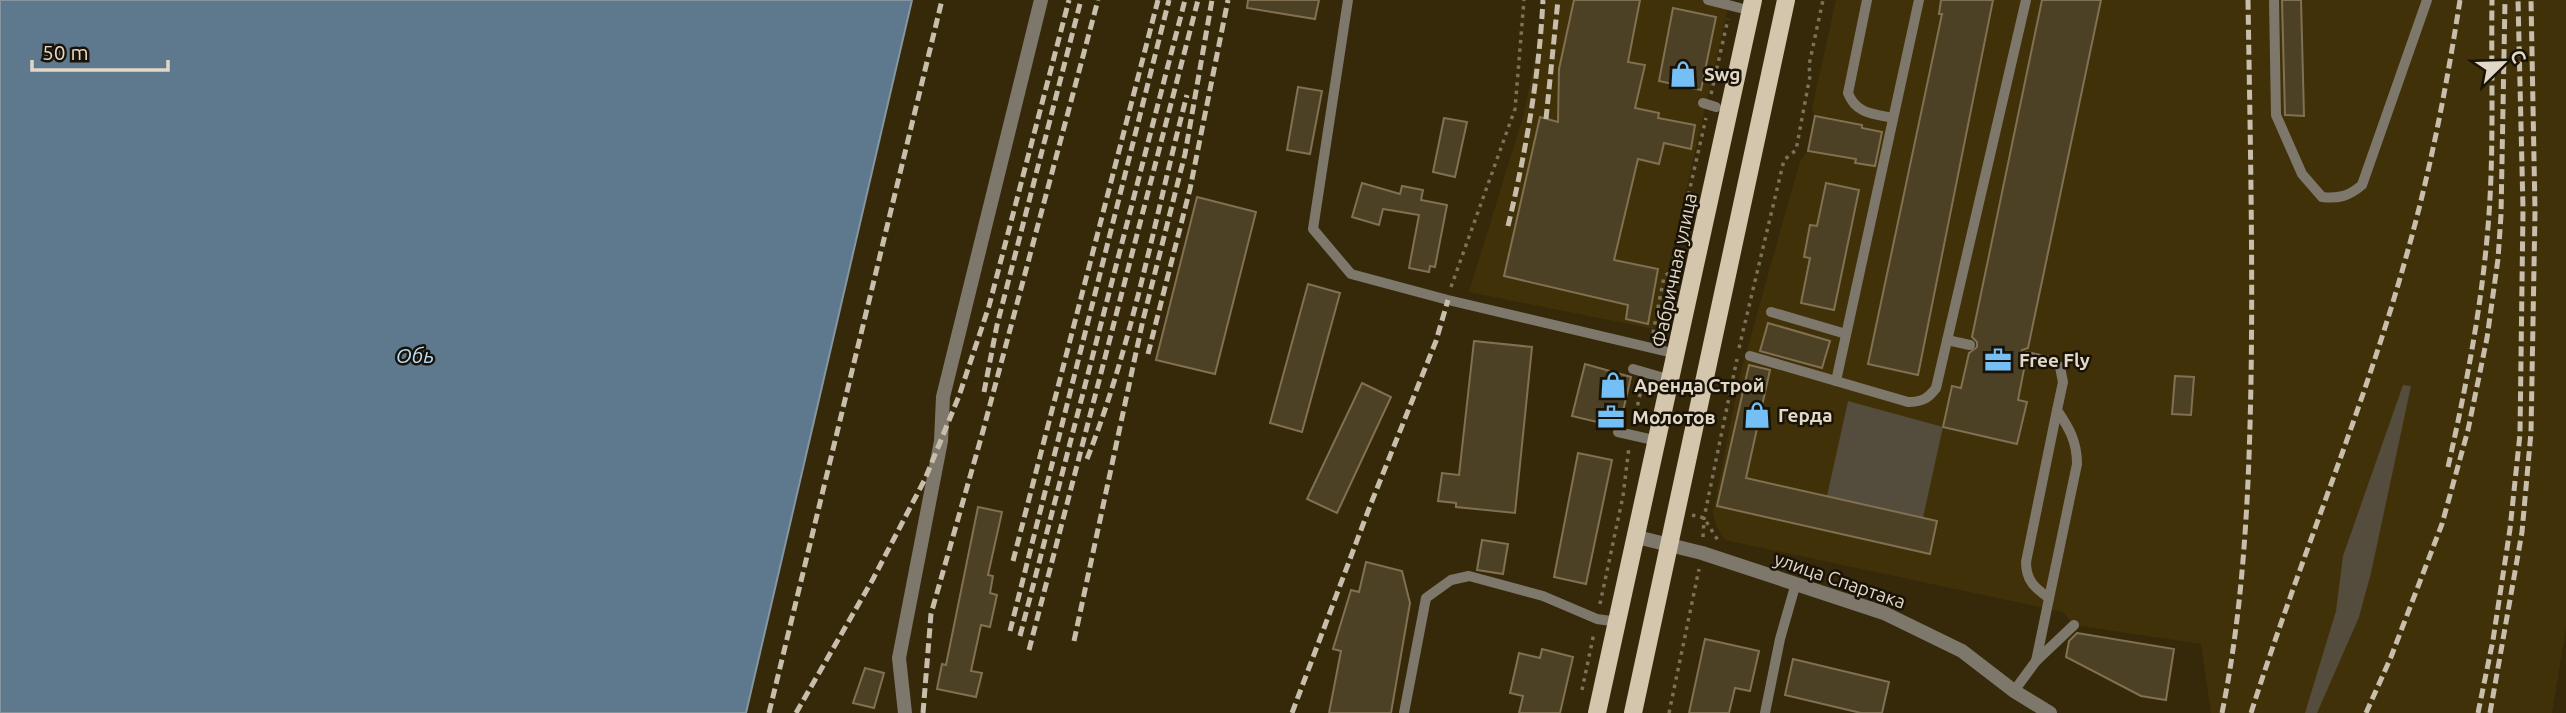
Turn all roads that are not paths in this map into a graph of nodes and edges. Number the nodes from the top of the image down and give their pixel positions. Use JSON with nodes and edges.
{"nodes":[{"id":1,"x":1041,"y":0,"type":"edge"},
{"id":2,"x":1348,"y":0,"type":"edge"},
{"id":3,"x":1708,"y":0,"type":"edge"},
{"id":4,"x":1786,"y":0,"type":"edge"},
{"id":5,"x":1867,"y":0,"type":"edge"},
{"id":6,"x":1919,"y":0,"type":"edge"},
{"id":7,"x":2026,"y":0,"type":"edge"},
{"id":8,"x":2274,"y":0,"type":"edge"},
{"id":9,"x":2427,"y":0,"type":"edge"},
{"id":10,"x":1747,"y":4,"type":"edge"},
{"id":11,"x":1703,"y":103,"type":"dead end"},
{"id":12,"x":1716,"y":107,"type":"dead end"},
{"id":13,"x":1893,"y":118,"type":"junction"},
{"id":14,"x":1771,"y":312,"type":"dead end"},
{"id":15,"x":1846,"y":334,"type":"junction"},
{"id":16,"x":1947,"y":340,"type":"junction"},
{"id":17,"x":1970,"y":345,"type":"dead end"},
{"id":18,"x":1677,"y":355,"type":"junction"},
{"id":19,"x":1750,"y":356,"type":"dead end"},
{"id":20,"x":2027,"y":356,"type":"dead end"},
{"id":21,"x":1633,"y":369,"type":"dead end"},
{"id":22,"x":1671,"y":380,"type":"junction"},
{"id":23,"x":1836,"y":381,"type":"junction"},
{"id":24,"x":2057,"y":410,"type":"junction"},
{"id":25,"x":1618,"y":432,"type":"dead end"},
{"id":26,"x":1658,"y":441,"type":"junction"},
{"id":27,"x":1637,"y":537,"type":"junction"},
{"id":28,"x":1669,"y":545,"type":"junction"},
{"id":29,"x":1796,"y":583,"type":"junction"},
{"id":30,"x":2049,"y":598,"type":"junction"},
{"id":31,"x":1618,"y":622,"type":"junction"},
{"id":32,"x":2074,"y":625,"type":"dead end"},
{"id":33,"x":2036,"y":661,"type":"junction"},
{"id":34,"x":2014,"y":691,"type":"junction"},
{"id":35,"x":905,"y":713,"type":"edge"},
{"id":36,"x":1404,"y":713,"type":"edge"},
{"id":37,"x":1597,"y":713,"type":"edge"},
{"id":38,"x":1633,"y":713,"type":"edge"},
{"id":39,"x":1765,"y":713,"type":"edge"},
{"id":40,"x":2050,"y":713,"type":"edge"}],
"edges":[{"from":1,"to":35,"type":"street"},
{"from":2,"to":18,"type":"lane"},
{"from":3,"to":10,"type":"lane"},
{"from":4,"to":28,"type":"main road"},
{"from":5,"to":13,"type":"lane"},
{"from":6,"to":13,"type":"lane"},
{"from":7,"to":16,"type":"lane"},
{"from":8,"to":9,"type":"lane"},
{"from":10,"to":18,"type":"main road","name":"Фабричная улица"},
{"from":11,"to":12,"type":"lane"},
{"from":13,"to":15,"type":"lane"},
{"from":14,"to":15,"type":"lane"},
{"from":15,"to":23,"type":"lane"},
{"from":16,"to":17,"type":"lane"},
{"from":16,"to":23,"type":"lane"},
{"from":18,"to":22,"type":"main road","name":"Фабричная улица"},
{"from":19,"to":23,"type":"lane"},
{"from":20,"to":24,"type":"lane"},
{"from":21,"to":22,"type":"lane"},
{"from":22,"to":26,"type":"main road","name":"Фабричная улица"},
{"from":24,"to":30,"type":"lane"},
{"from":24,"to":30,"type":"lane"},
{"from":25,"to":26,"type":"lane"},
{"from":26,"to":27,"type":"main road","name":"Фабричная улица"},
{"from":27,"to":28,"type":"street","name":"улица Спартака"},
{"from":27,"to":31,"type":"main road","name":"Фабричная улица"},
{"from":28,"to":29,"type":"street","name":"улица Спартака"},
{"from":28,"to":38,"type":"main road"},
{"from":29,"to":34,"type":"street","name":"улица Спартака"},
{"from":29,"to":39,"type":"lane"},
{"from":30,"to":33,"type":"lane"},
{"from":31,"to":36,"type":"lane"},
{"from":31,"to":37,"type":"main road","name":"Фабричная улица"},
{"from":32,"to":33,"type":"lane"},
{"from":33,"to":34,"type":"lane"},
{"from":34,"to":40,"type":"street","name":"улица Спартака"}]}
